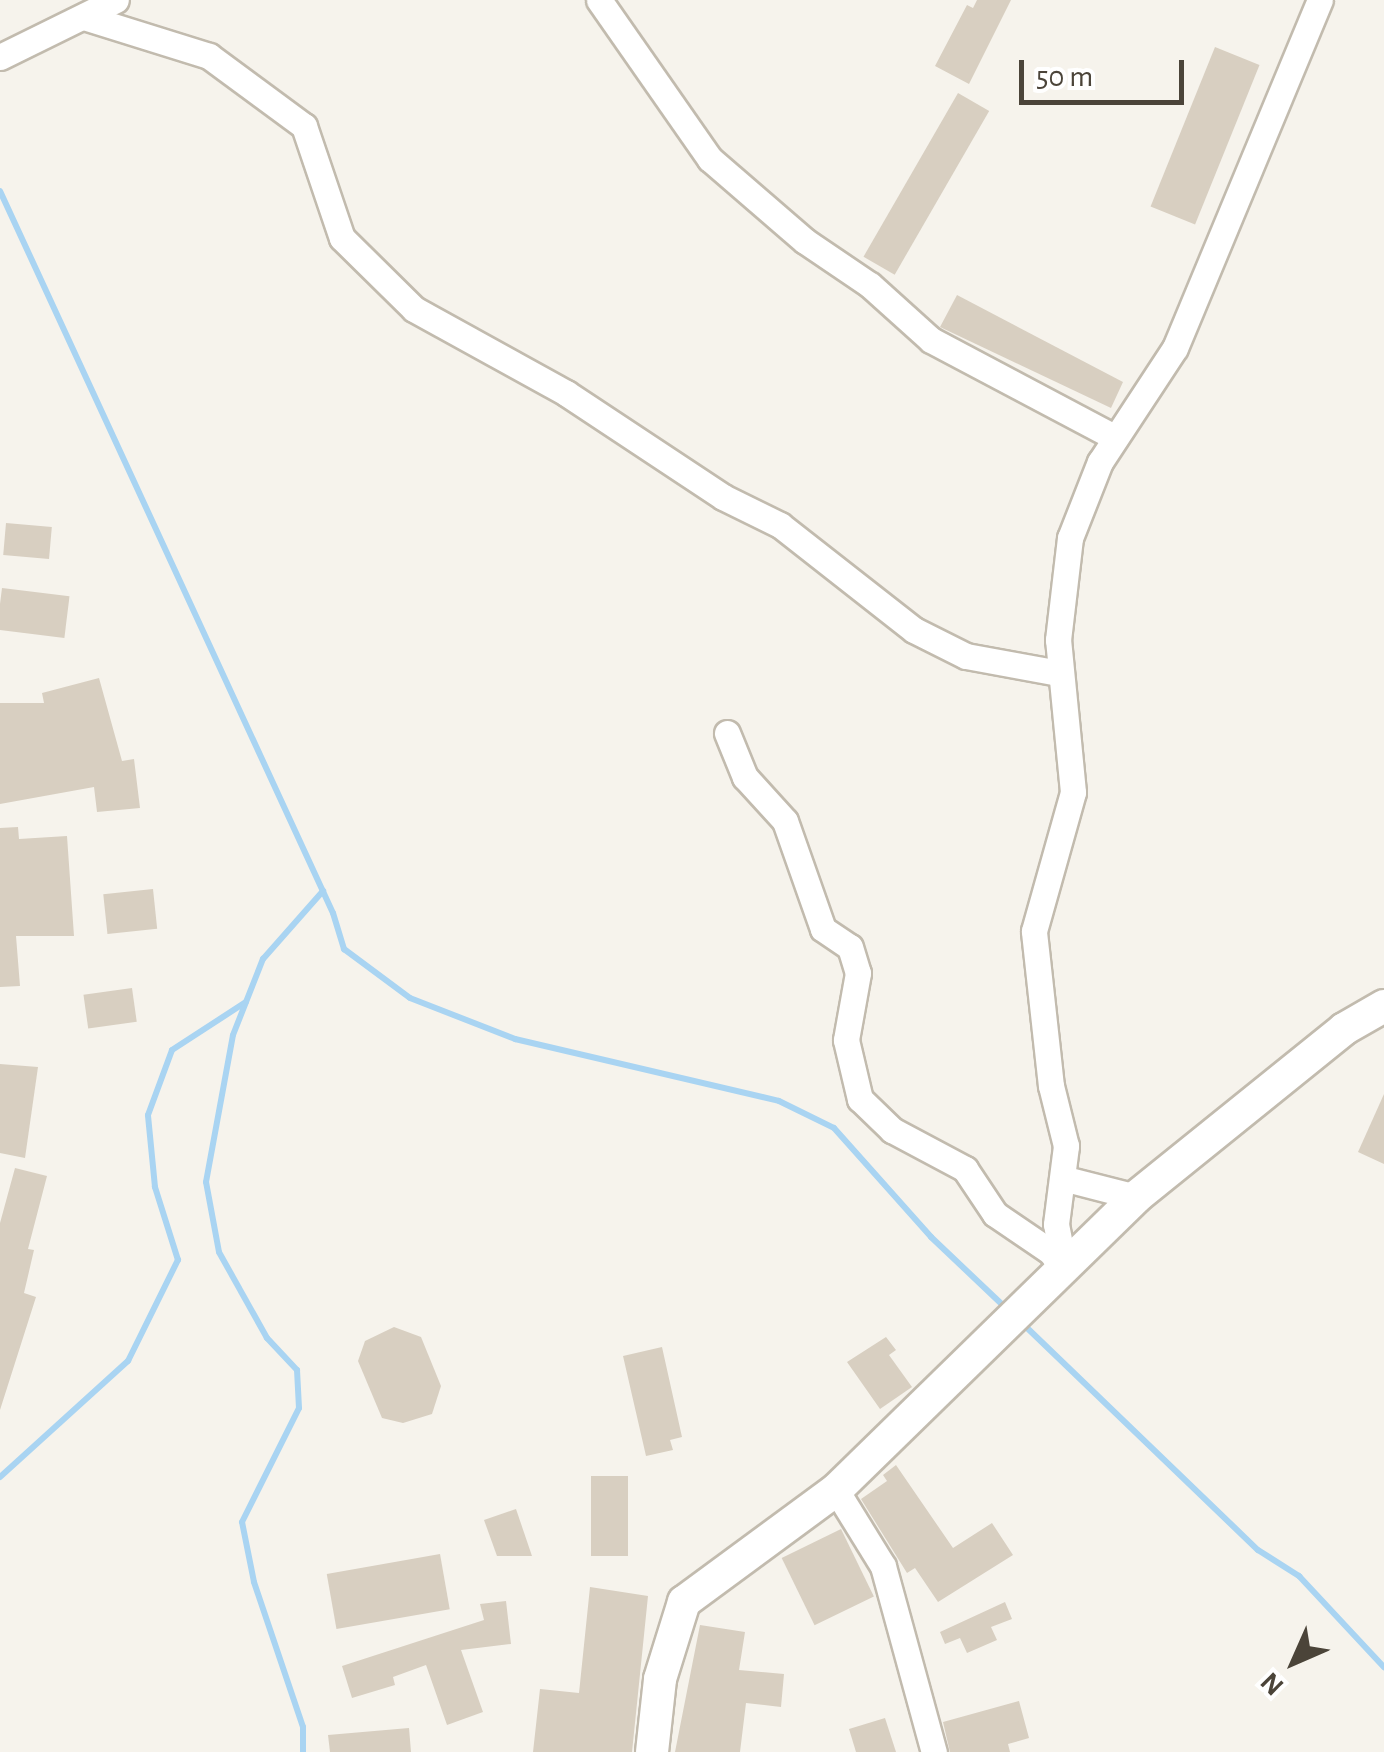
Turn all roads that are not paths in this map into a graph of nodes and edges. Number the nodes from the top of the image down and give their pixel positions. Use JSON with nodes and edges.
{"nodes":[{"id":1,"x":116,"y":0,"type":"edge"},
{"id":2,"x":600,"y":0,"type":"edge"},
{"id":3,"x":1320,"y":0,"type":"edge"},
{"id":4,"x":84,"y":17,"type":"junction"},
{"id":5,"x":0,"y":57,"type":"edge"},
{"id":6,"x":1114,"y":436,"type":"junction"},
{"id":7,"x":1059,"y":673,"type":"junction"},
{"id":8,"x":727,"y":733,"type":"dead end"},
{"id":9,"x":1384,"y":1006,"type":"edge"},
{"id":10,"x":1066,"y":1179,"type":"junction"},
{"id":11,"x":1136,"y":1197,"type":"junction"},
{"id":12,"x":1070,"y":1262,"type":"junction"},
{"id":13,"x":836,"y":1490,"type":"junction"},
{"id":14,"x":652,"y":1752,"type":"edge"},
{"id":15,"x":934,"y":1752,"type":"edge"}],
"edges":[{"from":1,"to":4,"type":"street"},
{"from":2,"to":6,"type":"street"},
{"from":3,"to":6,"type":"street"},
{"from":4,"to":5,"type":"street"},
{"from":4,"to":7,"type":"street"},
{"from":6,"to":7,"type":"street"},
{"from":7,"to":10,"type":"street"},
{"from":8,"to":12,"type":"street"},
{"from":9,"to":11,"type":"street"},
{"from":10,"to":11,"type":"street"},
{"from":10,"to":12,"type":"street"},
{"from":11,"to":12,"type":"street"},
{"from":12,"to":13,"type":"street"},
{"from":13,"to":14,"type":"street"},
{"from":13,"to":15,"type":"street"}]}
